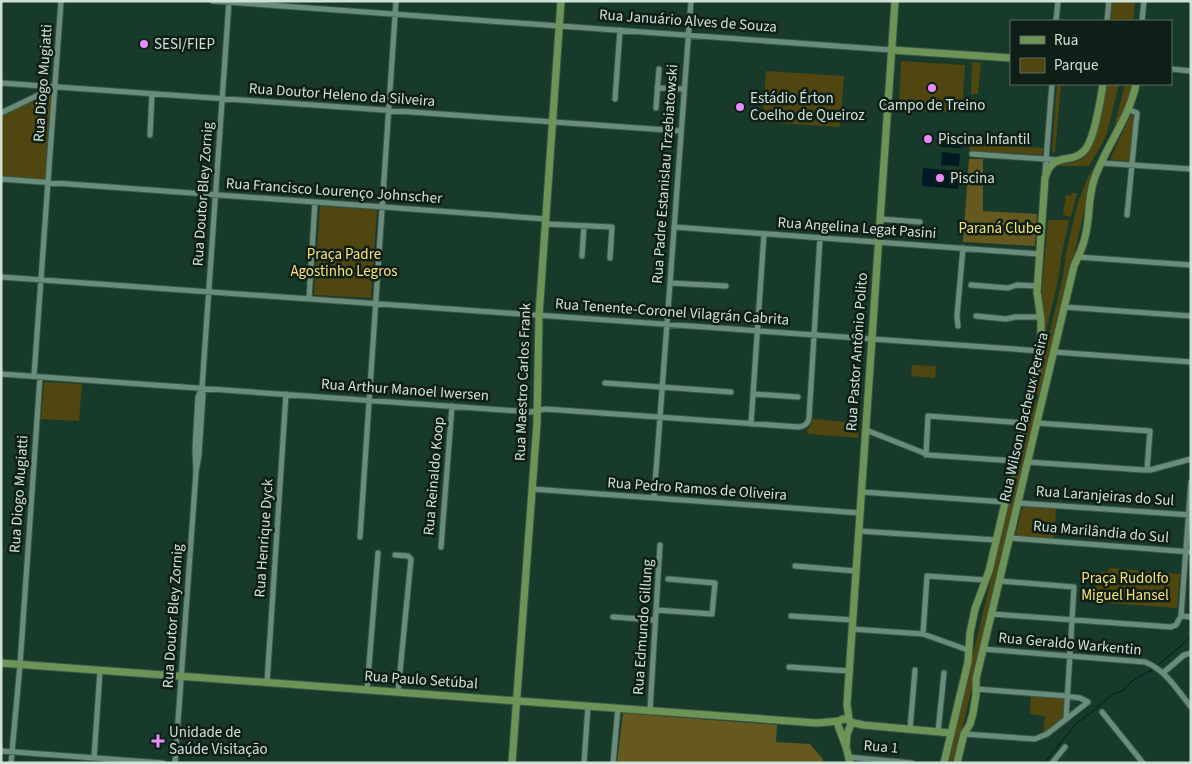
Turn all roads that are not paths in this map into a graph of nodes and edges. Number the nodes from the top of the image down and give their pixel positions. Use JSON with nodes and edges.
{"nodes":[{"id":1,"x":61,"y":1,"type":"edge"},
{"id":2,"x":213,"y":1,"type":"edge"},
{"id":3,"x":396,"y":1,"type":"edge"},
{"id":4,"x":561,"y":1,"type":"edge"},
{"id":5,"x":691,"y":1,"type":"edge"},
{"id":6,"x":895,"y":1,"type":"edge"},
{"id":7,"x":1058,"y":1,"type":"edge"},
{"id":8,"x":1109,"y":1,"type":"edge"},
{"id":9,"x":1144,"y":1,"type":"edge"},
{"id":10,"x":229,"y":2,"type":"edge"},
{"id":11,"x":250,"y":3,"type":"edge"},
{"id":12,"x":395,"y":14,"type":"junction"},
{"id":13,"x":1056,"y":20,"type":"edge"},
{"id":14,"x":1107,"y":20,"type":"edge"},
{"id":15,"x":1142,"y":20,"type":"edge"},
{"id":16,"x":560,"y":26,"type":"junction"},
{"id":17,"x":620,"y":30,"type":"junction"},
{"id":18,"x":688,"y":35,"type":"junction"},
{"id":19,"x":892,"y":50,"type":"junction"},
{"id":20,"x":1010,"y":58,"type":"edge"},
{"id":21,"x":659,"y":69,"type":"dead end"},
{"id":22,"x":1172,"y":69,"type":"edge"},
{"id":23,"x":1191,"y":71,"type":"edge"},
{"id":24,"x":1,"y":83,"type":"edge"},
{"id":25,"x":1052,"y":85,"type":"edge"},
{"id":26,"x":1103,"y":85,"type":"edge"},
{"id":27,"x":1136,"y":85,"type":"edge"},
{"id":28,"x":55,"y":87,"type":"junction"},
{"id":29,"x":657,"y":88,"type":"junction"},
{"id":30,"x":684,"y":89,"type":"junction"},
{"id":31,"x":152,"y":94,"type":"junction"},
{"id":32,"x":222,"y":99,"type":"junction"},
{"id":33,"x":615,"y":99,"type":"dead end"},
{"id":34,"x":656,"y":108,"type":"dead end"},
{"id":35,"x":1128,"y":109,"type":"junction"},
{"id":36,"x":389,"y":110,"type":"junction"},
{"id":37,"x":1,"y":113,"type":"edge"},
{"id":38,"x":553,"y":122,"type":"junction"},
{"id":39,"x":681,"y":131,"type":"junction"},
{"id":40,"x":150,"y":135,"type":"dead end"},
{"id":41,"x":972,"y":154,"type":"dead end"},
{"id":42,"x":1046,"y":159,"type":"junction"},
{"id":43,"x":1059,"y":160,"type":"junction"},
{"id":44,"x":1102,"y":163,"type":"junction"},
{"id":45,"x":1132,"y":165,"type":"junction"},
{"id":46,"x":1191,"y":169,"type":"edge"},
{"id":47,"x":1045,"y":178,"type":"junction"},
{"id":48,"x":1,"y":179,"type":"edge"},
{"id":49,"x":48,"y":183,"type":"junction"},
{"id":50,"x":216,"y":195,"type":"junction"},
{"id":51,"x":315,"y":202,"type":"junction"},
{"id":52,"x":382,"y":207,"type":"junction"},
{"id":53,"x":1127,"y":215,"type":"dead end"},
{"id":54,"x":880,"y":220,"type":"junction"},
{"id":55,"x":546,"y":222,"type":"junction"},
{"id":56,"x":920,"y":222,"type":"dead end"},
{"id":57,"x":584,"y":226,"type":"junction"},
{"id":58,"x":674,"y":227,"type":"junction"},
{"id":59,"x":764,"y":234,"type":"junction"},
{"id":60,"x":820,"y":238,"type":"junction"},
{"id":61,"x":879,"y":242,"type":"junction"},
{"id":62,"x":963,"y":248,"type":"junction"},
{"id":63,"x":1039,"y":254,"type":"junction"},
{"id":64,"x":582,"y":256,"type":"dead end"},
{"id":65,"x":1078,"y":257,"type":"junction"},
{"id":66,"x":610,"y":258,"type":"dead end"},
{"id":67,"x":1191,"y":265,"type":"edge"},
{"id":68,"x":1,"y":277,"type":"edge"},
{"id":69,"x":41,"y":280,"type":"junction"},
{"id":70,"x":670,"y":283,"type":"junction"},
{"id":71,"x":971,"y":285,"type":"dead end"},
{"id":72,"x":726,"y":286,"type":"dead end"},
{"id":73,"x":1037,"y":286,"type":"junction"},
{"id":74,"x":209,"y":292,"type":"junction"},
{"id":75,"x":309,"y":299,"type":"junction"},
{"id":76,"x":376,"y":304,"type":"junction"},
{"id":77,"x":1064,"y":307,"type":"junction"},
{"id":78,"x":539,"y":315,"type":"junction"},
{"id":79,"x":976,"y":316,"type":"dead end"},
{"id":80,"x":1191,"y":316,"type":"edge"},
{"id":81,"x":1040,"y":317,"type":"junction"},
{"id":82,"x":667,"y":324,"type":"junction"},
{"id":83,"x":958,"y":326,"type":"dead end"},
{"id":84,"x":758,"y":331,"type":"junction"},
{"id":85,"x":814,"y":335,"type":"junction"},
{"id":86,"x":872,"y":339,"type":"junction"},
{"id":87,"x":1041,"y":351,"type":"junction"},
{"id":88,"x":1054,"y":352,"type":"junction"},
{"id":89,"x":1191,"y":362,"type":"edge"},
{"id":90,"x":1,"y":374,"type":"edge"},
{"id":91,"x":37,"y":377,"type":"junction"},
{"id":92,"x":605,"y":383,"type":"dead end"},
{"id":93,"x":662,"y":387,"type":"junction"},
{"id":94,"x":202,"y":388,"type":"junction"},
{"id":95,"x":731,"y":392,"type":"dead end"},
{"id":96,"x":1031,"y":392,"type":"junction"},
{"id":97,"x":286,"y":394,"type":"junction"},
{"id":98,"x":753,"y":394,"type":"junction"},
{"id":99,"x":798,"y":397,"type":"dead end"},
{"id":100,"x":1043,"y":397,"type":"junction"},
{"id":101,"x":369,"y":400,"type":"junction"},
{"id":102,"x":452,"y":406,"type":"junction"},
{"id":103,"x":538,"y":411,"type":"junction"},
{"id":104,"x":660,"y":417,"type":"junction"},
{"id":105,"x":1024,"y":422,"type":"junction"},
{"id":106,"x":1037,"y":423,"type":"junction"},
{"id":107,"x":751,"y":424,"type":"junction"},
{"id":108,"x":866,"y":430,"type":"junction"},
{"id":109,"x":926,"y":455,"type":"junction"},
{"id":110,"x":1191,"y":459,"type":"edge"},
{"id":111,"x":1015,"y":461,"type":"junction"},
{"id":112,"x":1028,"y":462,"type":"junction"},
{"id":113,"x":1147,"y":470,"type":"junction"},
{"id":114,"x":1011,"y":479,"type":"junction"},
{"id":115,"x":1023,"y":481,"type":"junction"},
{"id":116,"x":1191,"y":482,"type":"edge"},
{"id":117,"x":532,"y":489,"type":"junction"},
{"id":118,"x":862,"y":492,"type":"junction"},
{"id":119,"x":654,"y":498,"type":"junction"},
{"id":120,"x":1005,"y":502,"type":"junction"},
{"id":121,"x":1018,"y":503,"type":"junction"},
{"id":122,"x":860,"y":514,"type":"junction"},
{"id":123,"x":1190,"y":515,"type":"edge"},
{"id":124,"x":859,"y":531,"type":"junction"},
{"id":125,"x":360,"y":537,"type":"dead end"},
{"id":126,"x":1010,"y":538,"type":"junction"},
{"id":127,"x":996,"y":540,"type":"junction"},
{"id":128,"x":1189,"y":541,"type":"edge"},
{"id":129,"x":660,"y":544,"type":"dead end"},
{"id":130,"x":441,"y":547,"type":"dead end"},
{"id":131,"x":1188,"y":552,"type":"edge"},
{"id":132,"x":378,"y":553,"type":"dead end"},
{"id":133,"x":395,"y":555,"type":"dead end"},
{"id":134,"x":795,"y":566,"type":"dead end"},
{"id":135,"x":856,"y":571,"type":"junction"},
{"id":136,"x":668,"y":579,"type":"dead end"},
{"id":137,"x":985,"y":580,"type":"junction"},
{"id":138,"x":1000,"y":582,"type":"junction"},
{"id":139,"x":1184,"y":582,"type":"junction"},
{"id":140,"x":1191,"y":582,"type":"edge"},
{"id":141,"x":656,"y":610,"type":"junction"},
{"id":142,"x":992,"y":614,"type":"junction"},
{"id":143,"x":791,"y":616,"type":"dead end"},
{"id":144,"x":1181,"y":616,"type":"junction"},
{"id":145,"x":613,"y":617,"type":"dead end"},
{"id":146,"x":1191,"y":618,"type":"edge"},
{"id":147,"x":655,"y":620,"type":"junction"},
{"id":148,"x":853,"y":620,"type":"junction"},
{"id":149,"x":1072,"y":620,"type":"junction"},
{"id":150,"x":852,"y":629,"type":"junction"},
{"id":151,"x":923,"y":634,"type":"junction"},
{"id":152,"x":968,"y":650,"type":"junction"},
{"id":153,"x":983,"y":650,"type":"junction"},
{"id":154,"x":1191,"y":653,"type":"edge"},
{"id":155,"x":1070,"y":656,"type":"junction"},
{"id":156,"x":1,"y":663,"type":"edge"},
{"id":157,"x":20,"y":665,"type":"junction"},
{"id":158,"x":789,"y":667,"type":"dead end"},
{"id":159,"x":1158,"y":669,"type":"junction"},
{"id":160,"x":100,"y":670,"type":"junction"},
{"id":161,"x":915,"y":670,"type":"dead end"},
{"id":162,"x":850,"y":671,"type":"junction"},
{"id":163,"x":944,"y":672,"type":"dead end"},
{"id":164,"x":181,"y":676,"type":"junction"},
{"id":165,"x":267,"y":683,"type":"junction"},
{"id":166,"x":976,"y":689,"type":"junction"},
{"id":167,"x":367,"y":690,"type":"junction"},
{"id":168,"x":398,"y":692,"type":"junction"},
{"id":169,"x":1067,"y":696,"type":"junction"},
{"id":170,"x":516,"y":701,"type":"junction"},
{"id":171,"x":588,"y":706,"type":"junction"},
{"id":172,"x":618,"y":708,"type":"junction"},
{"id":173,"x":1191,"y":708,"type":"edge"},
{"id":174,"x":650,"y":710,"type":"junction"},
{"id":175,"x":1102,"y":712,"type":"dead end"},
{"id":176,"x":1066,"y":719,"type":"junction"},
{"id":177,"x":846,"y":723,"type":"junction"},
{"id":178,"x":910,"y":729,"type":"junction"},
{"id":179,"x":938,"y":732,"type":"junction"},
{"id":180,"x":951,"y":733,"type":"junction"},
{"id":181,"x":964,"y":734,"type":"junction"},
{"id":182,"x":846,"y":747,"type":"junction"},
{"id":183,"x":1065,"y":748,"type":"dead end"},
{"id":184,"x":1,"y":752,"type":"edge"},
{"id":185,"x":11,"y":752,"type":"junction"},
{"id":186,"x":94,"y":758,"type":"junction"},
{"id":187,"x":849,"y":760,"type":"edge"},
{"id":188,"x":10,"y":763,"type":"edge"},
{"id":189,"x":162,"y":763,"type":"edge"},
{"id":190,"x":175,"y":763,"type":"edge"},
{"id":191,"x":512,"y":763,"type":"edge"},
{"id":192,"x":584,"y":763,"type":"edge"},
{"id":193,"x":613,"y":763,"type":"edge"},
{"id":194,"x":912,"y":763,"type":"edge"},
{"id":195,"x":944,"y":763,"type":"edge"},
{"id":196,"x":957,"y":763,"type":"edge"},
{"id":197,"x":1052,"y":763,"type":"edge"},
{"id":198,"x":1143,"y":763,"type":"edge"}],
"edges":[{"from":1,"to":28,"type":"street","name":"Rua Diogo Mugiatti"},
{"from":2,"to":10,"type":"street","name":"Rua Januário Alves de Souza"},
{"from":3,"to":12,"type":"street"},
{"from":4,"to":16,"type":"main road","name":"Rua Maestro Carlos Frank"},
{"from":5,"to":18,"type":"street","name":"Rua Padre Estanislau Trzebiatowski"},
{"from":6,"to":19,"type":"main road","name":"Rua Pastor Antônio Polito"},
{"from":7,"to":13,"type":"street"},
{"from":8,"to":14,"type":"street"},
{"from":9,"to":15,"type":"street"},
{"from":10,"to":11,"type":"street","name":"Rua Januário Alves de Souza"},
{"from":10,"to":32,"type":"street","name":"Rua Doutor Bley Zornig"},
{"from":11,"to":12,"type":"street","name":"Rua Januário Alves de Souza"},
{"from":12,"to":16,"type":"street","name":"Rua Januário Alves de Souza"},
{"from":12,"to":36,"type":"street"},
{"from":16,"to":17,"type":"street","name":"Rua Januário Alves de Souza"},
{"from":16,"to":38,"type":"main road","name":"Rua Maestro Carlos Frank"},
{"from":17,"to":18,"type":"street","name":"Rua Januário Alves de Souza"},
{"from":17,"to":33,"type":"street"},
{"from":18,"to":19,"type":"street","name":"Rua Januário Alves de Souza"},
{"from":18,"to":30,"type":"street","name":"Rua Padre Estanislau Trzebiatowski"},
{"from":19,"to":20,"type":"main road","name":"Rua Januário Alves de Souza"},
{"from":19,"to":54,"type":"main road","name":"Rua Pastor Antônio Polito"},
{"from":21,"to":29,"type":"street"},
{"from":22,"to":23,"type":"street"},
{"from":24,"to":28,"type":"street","name":"Rua Doutor Heleno da Silveira"},
{"from":25,"to":42,"type":"street"},
{"from":26,"to":43,"type":"main road"},
{"from":27,"to":35,"type":"main road","name":"Rua Wilson Dacheux Pereira"},
{"from":28,"to":31,"type":"street","name":"Rua Doutor Heleno da Silveira"},
{"from":28,"to":37,"type":"street"},
{"from":28,"to":49,"type":"street","name":"Rua Diogo Mugiatti"},
{"from":29,"to":30,"type":"street"},
{"from":29,"to":34,"type":"street"},
{"from":30,"to":39,"type":"street","name":"Rua Padre Estanislau Trzebiatowski"},
{"from":31,"to":32,"type":"street","name":"Rua Doutor Heleno da Silveira"},
{"from":31,"to":40,"type":"street"},
{"from":32,"to":36,"type":"street","name":"Rua Doutor Heleno da Silveira"},
{"from":32,"to":50,"type":"street","name":"Rua Doutor Bley Zornig"},
{"from":35,"to":44,"type":"main road","name":"Rua Wilson Dacheux Pereira"},
{"from":35,"to":45,"type":"street"},
{"from":36,"to":38,"type":"street","name":"Rua Doutor Heleno da Silveira"},
{"from":36,"to":52,"type":"street"},
{"from":38,"to":39,"type":"street","name":"Rua Doutor Heleno da Silveira"},
{"from":38,"to":55,"type":"main road","name":"Rua Maestro Carlos Frank"},
{"from":39,"to":58,"type":"street","name":"Rua Padre Estanislau Trzebiatowski"},
{"from":41,"to":42,"type":"street"},
{"from":42,"to":43,"type":"street"},
{"from":42,"to":47,"type":"street"},
{"from":43,"to":47,"type":"main road"},
{"from":44,"to":45,"type":"street"},
{"from":44,"to":65,"type":"main road","name":"Rua Wilson Dacheux Pereira"},
{"from":45,"to":46,"type":"street"},
{"from":45,"to":53,"type":"street"},
{"from":47,"to":63,"type":"main road","name":"Rua Wilson Dacheux Pereira"},
{"from":48,"to":49,"type":"street","name":"Rua Francisco Lourenço Johnscher"},
{"from":49,"to":50,"type":"street","name":"Rua Francisco Lourenço Johnscher"},
{"from":49,"to":69,"type":"street","name":"Rua Diogo Mugiatti"},
{"from":50,"to":51,"type":"street","name":"Rua Francisco Lourenço Johnscher"},
{"from":50,"to":74,"type":"street","name":"Rua Doutor Bley Zornig"},
{"from":51,"to":52,"type":"street","name":"Rua Francisco Lourenço Johnscher"},
{"from":51,"to":75,"type":"street"},
{"from":52,"to":55,"type":"street","name":"Rua Francisco Lourenço Johnscher"},
{"from":52,"to":76,"type":"street"},
{"from":54,"to":56,"type":"street"},
{"from":54,"to":61,"type":"main road","name":"Rua Pastor Antônio Polito"},
{"from":55,"to":57,"type":"street","name":"Rua Francisco Lourenço Johnscher"},
{"from":55,"to":78,"type":"main road","name":"Rua Maestro Carlos Frank"},
{"from":57,"to":64,"type":"street"},
{"from":57,"to":66,"type":"street","name":"Rua Francisco Lourenço Johnscher"},
{"from":58,"to":59,"type":"street","name":"Rua Angelina Legat Pasini"},
{"from":58,"to":70,"type":"street","name":"Rua Padre Estanislau Trzebiatowski"},
{"from":59,"to":60,"type":"street","name":"Rua Angelina Legat Pasini"},
{"from":59,"to":84,"type":"street"},
{"from":60,"to":61,"type":"street","name":"Rua Angelina Legat Pasini"},
{"from":60,"to":85,"type":"street"},
{"from":61,"to":62,"type":"street","name":"Rua Angelina Legat Pasini"},
{"from":61,"to":86,"type":"main road","name":"Rua Pastor Antônio Polito"},
{"from":62,"to":63,"type":"street","name":"Rua Angelina Legat Pasini"},
{"from":62,"to":83,"type":"street"},
{"from":63,"to":73,"type":"main road","name":"Rua Wilson Dacheux Pereira"},
{"from":65,"to":67,"type":"street"},
{"from":65,"to":77,"type":"main road","name":"Rua Wilson Dacheux Pereira"},
{"from":68,"to":69,"type":"street","name":"Rua Tenente-Coronel Vilagrán Cabrita"},
{"from":69,"to":74,"type":"street","name":"Rua Tenente-Coronel Vilagrán Cabrita"},
{"from":69,"to":91,"type":"street","name":"Rua Diogo Mugiatti"},
{"from":70,"to":72,"type":"street"},
{"from":70,"to":82,"type":"street","name":"Rua Padre Estanislau Trzebiatowski"},
{"from":71,"to":73,"type":"street"},
{"from":73,"to":81,"type":"main road","name":"Rua Wilson Dacheux Pereira"},
{"from":74,"to":75,"type":"street","name":"Rua Tenente-Coronel Vilagrán Cabrita"},
{"from":74,"to":94,"type":"street","name":"Rua Doutor Bley Zornig"},
{"from":75,"to":76,"type":"street","name":"Rua Tenente-Coronel Vilagrán Cabrita"},
{"from":76,"to":78,"type":"street","name":"Rua Tenente-Coronel Vilagrán Cabrita"},
{"from":76,"to":101,"type":"street"},
{"from":77,"to":80,"type":"street"},
{"from":77,"to":88,"type":"main road","name":"Rua Wilson Dacheux Pereira"},
{"from":78,"to":82,"type":"street","name":"Rua Tenente-Coronel Vilagrán Cabrita"},
{"from":78,"to":103,"type":"main road","name":"Rua Maestro Carlos Frank"},
{"from":79,"to":81,"type":"street"},
{"from":81,"to":87,"type":"main road","name":"Rua Wilson Dacheux Pereira"},
{"from":82,"to":84,"type":"street","name":"Rua Tenente-Coronel Vilagrán Cabrita"},
{"from":82,"to":93,"type":"street","name":"Rua Padre Estanislau Trzebiatowski"},
{"from":84,"to":85,"type":"street","name":"Rua Tenente-Coronel Vilagrán Cabrita"},
{"from":84,"to":98,"type":"street"},
{"from":85,"to":86,"type":"street","name":"Rua Tenente-Coronel Vilagrán Cabrita"},
{"from":85,"to":107,"type":"street","name":"Rua Arthur Manoel Iwersen"},
{"from":86,"to":87,"type":"street","name":"Rua Tenente-Coronel Vilagrán Cabrita"},
{"from":86,"to":108,"type":"main road","name":"Rua Pastor Antônio Polito"},
{"from":87,"to":96,"type":"main road","name":"Rua Wilson Dacheux Pereira"},
{"from":88,"to":89,"type":"street"},
{"from":88,"to":100,"type":"main road","name":"Rua Wilson Dacheux Pereira"},
{"from":90,"to":91,"type":"street","name":"Rua Arthur Manoel Iwersen"},
{"from":91,"to":94,"type":"street","name":"Rua Arthur Manoel Iwersen"},
{"from":91,"to":157,"type":"street","name":"Rua Diogo Mugiatti"},
{"from":92,"to":93,"type":"street"},
{"from":93,"to":95,"type":"street"},
{"from":93,"to":104,"type":"street","name":"Rua Padre Estanislau Trzebiatowski"},
{"from":94,"to":97,"type":"street","name":"Rua Arthur Manoel Iwersen"},
{"from":94,"to":164,"type":"street","name":"Rua Doutor Bley Zornig"},
{"from":96,"to":100,"type":"main road"},
{"from":96,"to":105,"type":"main road","name":"Rua Wilson Dacheux Pereira"},
{"from":97,"to":101,"type":"street","name":"Rua Arthur Manoel Iwersen"},
{"from":97,"to":165,"type":"street","name":"Rua Henrique Dyck"},
{"from":98,"to":99,"type":"street"},
{"from":98,"to":107,"type":"street"},
{"from":100,"to":106,"type":"main road","name":"Rua Wilson Dacheux Pereira"},
{"from":101,"to":102,"type":"street","name":"Rua Arthur Manoel Iwersen"},
{"from":101,"to":125,"type":"street"},
{"from":102,"to":103,"type":"street","name":"Rua Arthur Manoel Iwersen"},
{"from":102,"to":130,"type":"street","name":"Rua Reinaldo Koop"},
{"from":103,"to":104,"type":"street","name":"Rua Arthur Manoel Iwersen"},
{"from":103,"to":117,"type":"main road","name":"Rua Maestro Carlos Frank"},
{"from":104,"to":107,"type":"street","name":"Rua Arthur Manoel Iwersen"},
{"from":104,"to":119,"type":"street","name":"Rua Padre Estanislau Trzebiatowski"},
{"from":105,"to":109,"type":"street"},
{"from":105,"to":111,"type":"main road","name":"Rua Wilson Dacheux Pereira"},
{"from":106,"to":112,"type":"main road","name":"Rua Wilson Dacheux Pereira"},
{"from":106,"to":113,"type":"street"},
{"from":108,"to":109,"type":"street"},
{"from":108,"to":118,"type":"main road","name":"Rua Pastor Antônio Polito"},
{"from":109,"to":111,"type":"street"},
{"from":110,"to":113,"type":"street"},
{"from":111,"to":114,"type":"main road","name":"Rua Wilson Dacheux Pereira"},
{"from":112,"to":113,"type":"street"},
{"from":112,"to":115,"type":"main road","name":"Rua Wilson Dacheux Pereira"},
{"from":114,"to":115,"type":"main road"},
{"from":114,"to":120,"type":"main road","name":"Rua Wilson Dacheux Pereira"},
{"from":115,"to":121,"type":"main road","name":"Rua Wilson Dacheux Pereira"},
{"from":116,"to":123,"type":"street"},
{"from":117,"to":119,"type":"street","name":"Rua Pedro Ramos de Oliveira"},
{"from":117,"to":170,"type":"main road","name":"Rua Maestro Carlos Frank"},
{"from":118,"to":120,"type":"street"},
{"from":118,"to":122,"type":"main road","name":"Rua Pastor Antônio Polito"},
{"from":119,"to":122,"type":"street","name":"Rua Pedro Ramos de Oliveira"},
{"from":120,"to":127,"type":"main road","name":"Rua Wilson Dacheux Pereira"},
{"from":121,"to":123,"type":"street","name":"Rua Laranjeiras do Sul"},
{"from":121,"to":126,"type":"main road","name":"Rua Wilson Dacheux Pereira"},
{"from":122,"to":124,"type":"main road","name":"Rua Pastor Antônio Polito"},
{"from":123,"to":128,"type":"street"},
{"from":124,"to":127,"type":"street"},
{"from":124,"to":135,"type":"main road","name":"Rua Pastor Antônio Polito"},
{"from":126,"to":131,"type":"street","name":"Rua Marilândia do Sul"},
{"from":126,"to":138,"type":"main road","name":"Rua Wilson Dacheux Pereira"},
{"from":127,"to":137,"type":"main road","name":"Rua Wilson Dacheux Pereira"},
{"from":128,"to":131,"type":"street"},
{"from":129,"to":141,"type":"street","name":"Rua Edmundo Gillung"},
{"from":131,"to":139,"type":"street"},
{"from":132,"to":167,"type":"street"},
{"from":133,"to":168,"type":"street"},
{"from":134,"to":135,"type":"street"},
{"from":135,"to":148,"type":"main road","name":"Rua Pastor Antônio Polito"},
{"from":136,"to":141,"type":"street"},
{"from":137,"to":151,"type":"street"},
{"from":137,"to":152,"type":"main road","name":"Rua Wilson Dacheux Pereira"},
{"from":138,"to":142,"type":"main road","name":"Rua Wilson Dacheux Pereira"},
{"from":138,"to":149,"type":"street"},
{"from":139,"to":140,"type":"street"},
{"from":139,"to":144,"type":"street"},
{"from":141,"to":147,"type":"street","name":"Rua Edmundo Gillung"},
{"from":142,"to":149,"type":"street"},
{"from":142,"to":153,"type":"main road","name":"Rua Wilson Dacheux Pereira"},
{"from":143,"to":148,"type":"street"},
{"from":144,"to":146,"type":"street"},
{"from":144,"to":149,"type":"street"},
{"from":145,"to":147,"type":"street"},
{"from":147,"to":174,"type":"street","name":"Rua Edmundo Gillung"},
{"from":148,"to":150,"type":"main road","name":"Rua Pastor Antônio Polito"},
{"from":149,"to":155,"type":"street"},
{"from":150,"to":151,"type":"street"},
{"from":150,"to":162,"type":"main road","name":"Rua Pastor Antônio Polito"},
{"from":151,"to":152,"type":"street"},
{"from":152,"to":180,"type":"main road","name":"Rua Wilson Dacheux Pereira"},
{"from":153,"to":155,"type":"street","name":"Rua Geraldo Warkentin"},
{"from":153,"to":166,"type":"main road","name":"Rua Wilson Dacheux Pereira"},
{"from":154,"to":159,"type":"street"},
{"from":155,"to":159,"type":"street","name":"Rua Geraldo Warkentin"},
{"from":155,"to":169,"type":"street"},
{"from":156,"to":157,"type":"main road","name":"Rua Paulo Setúbal"},
{"from":157,"to":160,"type":"main road","name":"Rua Paulo Setúbal"},
{"from":157,"to":185,"type":"street","name":"Rua Diogo Mugiatti"},
{"from":158,"to":162,"type":"street"},
{"from":159,"to":173,"type":"street"},
{"from":160,"to":164,"type":"main road","name":"Rua Paulo Setúbal"},
{"from":160,"to":186,"type":"street"},
{"from":161,"to":178,"type":"street"},
{"from":162,"to":177,"type":"main road","name":"Rua Pastor Antônio Polito"},
{"from":163,"to":179,"type":"street"},
{"from":164,"to":165,"type":"main road","name":"Rua Paulo Setúbal"},
{"from":164,"to":190,"type":"street","name":"Rua Doutor Bley Zornig"},
{"from":165,"to":167,"type":"main road","name":"Rua Paulo Setúbal"},
{"from":166,"to":169,"type":"street"},
{"from":166,"to":181,"type":"main road","name":"Rua Wilson Dacheux Pereira"},
{"from":167,"to":168,"type":"main road","name":"Rua Paulo Setúbal"},
{"from":168,"to":170,"type":"main road","name":"Rua Paulo Setúbal"},
{"from":169,"to":176,"type":"street"},
{"from":169,"to":176,"type":"street"},
{"from":170,"to":171,"type":"main road","name":"Rua Paulo Setúbal"},
{"from":170,"to":191,"type":"main road","name":"Rua Maestro Carlos Frank"},
{"from":171,"to":172,"type":"main road","name":"Rua Paulo Setúbal"},
{"from":171,"to":192,"type":"street"},
{"from":172,"to":174,"type":"main road","name":"Rua Paulo Setúbal"},
{"from":172,"to":193,"type":"street"},
{"from":174,"to":177,"type":"main road","name":"Rua Paulo Setúbal"},
{"from":175,"to":198,"type":"street"},
{"from":176,"to":181,"type":"street"},
{"from":177,"to":178,"type":"main road","name":"Rua Paulo Setúbal"},
{"from":177,"to":182,"type":"main road","name":"Rua Pastor Antônio Polito"},
{"from":177,"to":182,"type":"main road","name":"Rua Pastor Antônio Polito"},
{"from":178,"to":179,"type":"main road","name":"Rua Paulo Setúbal"},
{"from":179,"to":180,"type":"main road","name":"Rua Paulo Setúbal"},
{"from":180,"to":195,"type":"main road","name":"Rua Wilson Dacheux Pereira"},
{"from":181,"to":196,"type":"main road","name":"Rua Wilson Dacheux Pereira"},
{"from":182,"to":187,"type":"main road","name":"Rua Pastor Antônio Polito"},
{"from":183,"to":197,"type":"street"},
{"from":184,"to":185,"type":"street"},
{"from":185,"to":186,"type":"street"},
{"from":185,"to":188,"type":"street","name":"Rua Diogo Mugiatti"},
{"from":186,"to":189,"type":"street"},
{"from":187,"to":194,"type":"street","name":"Rua 1"}]}
